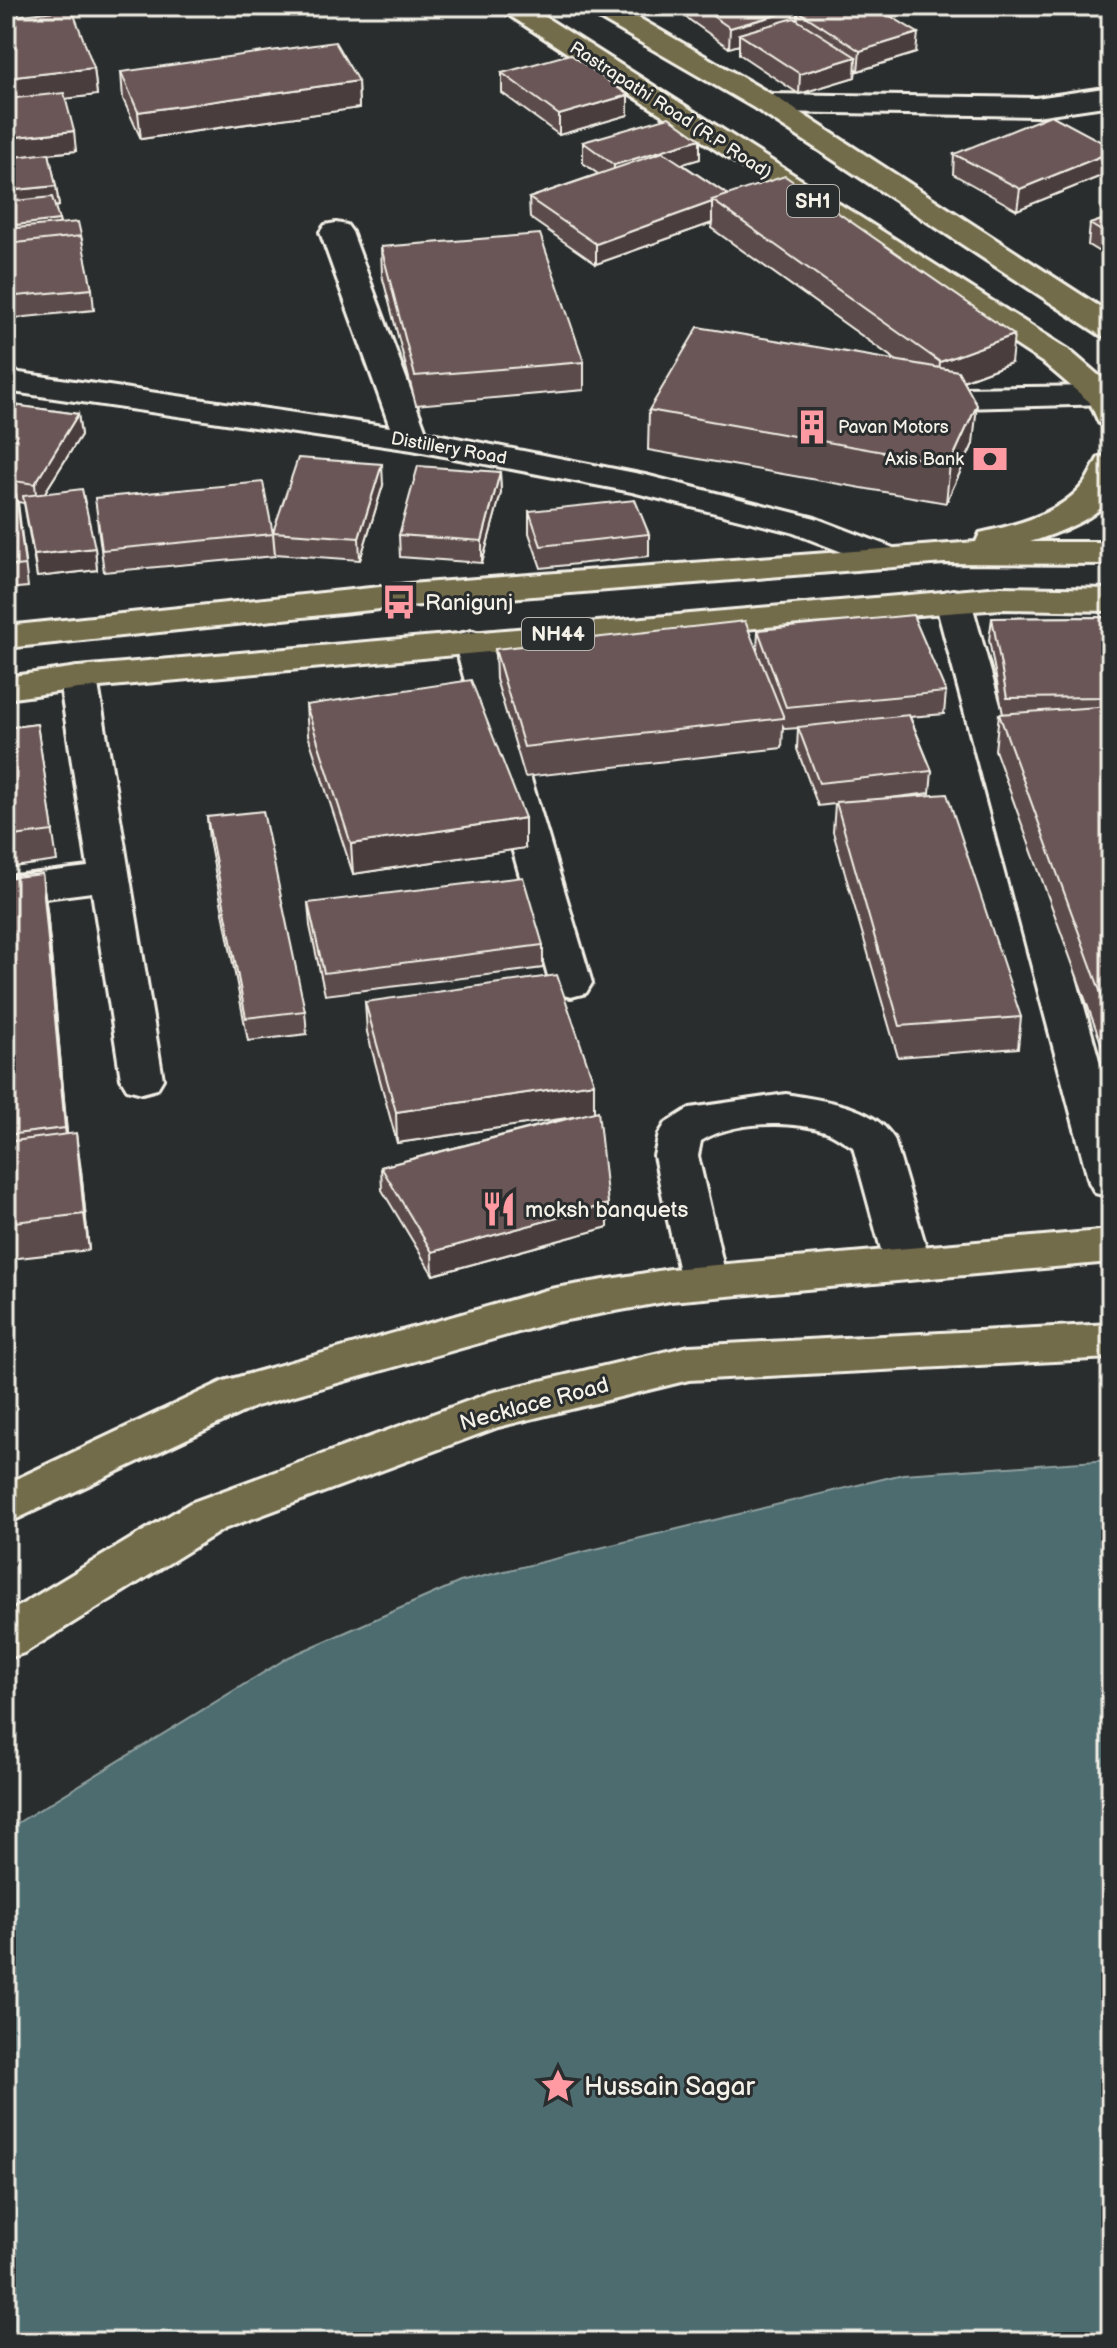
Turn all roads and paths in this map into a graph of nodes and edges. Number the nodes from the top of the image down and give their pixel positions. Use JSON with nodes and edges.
{"nodes":[{"id":1,"x":63,"y":6,"type":"edge"},
{"id":2,"x":509,"y":6,"type":"edge"},
{"id":3,"x":598,"y":6,"type":"edge"},
{"id":4,"x":6,"y":14,"type":"edge"},
{"id":5,"x":1111,"y":96,"type":"edge"},
{"id":6,"x":766,"y":103,"type":"junction"},
{"id":7,"x":336,"y":232,"type":"dead end"},
{"id":8,"x":1111,"y":328,"type":"edge"},
{"id":9,"x":6,"y":381,"type":"edge"},
{"id":10,"x":882,"y":387,"type":"edge"},
{"id":11,"x":1109,"y":405,"type":"edge"},
{"id":12,"x":412,"y":440,"type":"junction"},
{"id":13,"x":1111,"y":464,"type":"edge"},
{"id":14,"x":944,"y":552,"type":"junction"},
{"id":15,"x":1111,"y":553,"type":"edge"},
{"id":16,"x":883,"y":557,"type":"junction"},
{"id":17,"x":1111,"y":600,"type":"edge"},
{"id":18,"x":953,"y":601,"type":"junction"},
{"id":19,"x":6,"y":637,"type":"edge"},
{"id":20,"x":472,"y":642,"type":"junction"},
{"id":21,"x":78,"y":678,"type":"junction"},
{"id":22,"x":6,"y":688,"type":"edge"},
{"id":23,"x":110,"y":877,"type":"junction"},
{"id":24,"x":6,"y":890,"type":"edge"},
{"id":25,"x":571,"y":983,"type":"dead end"},
{"id":26,"x":142,"y":1079,"type":"dead end"},
{"id":27,"x":1111,"y":1182,"type":"edge"},
{"id":28,"x":1111,"y":1246,"type":"edge"},
{"id":29,"x":908,"y":1264,"type":"junction"},
{"id":30,"x":704,"y":1281,"type":"junction"},
{"id":31,"x":1111,"y":1341,"type":"edge"},
{"id":32,"x":6,"y":1505,"type":"edge"},
{"id":33,"x":6,"y":1639,"type":"edge"}],
"edges":[{"from":1,"to":4,"type":"street"},
{"from":2,"to":11,"type":"main road","name":"Rastrapathi Road (R.P Road)","number":"SH1"},
{"from":3,"to":6,"type":"main road","number":"SH1"},
{"from":5,"to":6,"type":"street"},
{"from":6,"to":8,"type":"main road","number":"SH1"},
{"from":7,"to":12,"type":"street"},
{"from":9,"to":12,"type":"street","name":"Distillery Road"},
{"from":10,"to":11,"type":"street"},
{"from":12,"to":16,"type":"street","name":"Distillery Road"},
{"from":13,"to":14,"type":"main road"},
{"from":14,"to":15,"type":"main road","number":"NH44"},
{"from":14,"to":16,"type":"main road","number":"NH44"},
{"from":16,"to":19,"type":"main road","number":"NH44"},
{"from":17,"to":18,"type":"main road","number":"NH44"},
{"from":18,"to":20,"type":"main road","number":"NH44"},
{"from":18,"to":27,"type":"street"},
{"from":20,"to":21,"type":"main road","number":"NH44"},
{"from":20,"to":25,"type":"street"},
{"from":21,"to":22,"type":"main road","number":"NH44"},
{"from":21,"to":23,"type":"street"},
{"from":23,"to":24,"type":"street"},
{"from":23,"to":26,"type":"street"},
{"from":28,"to":29,"type":"main road"},
{"from":29,"to":30,"type":"main road"},
{"from":29,"to":30,"type":"street"},
{"from":30,"to":32,"type":"main road"},
{"from":31,"to":33,"type":"main road","name":"Necklace Road"}]}
